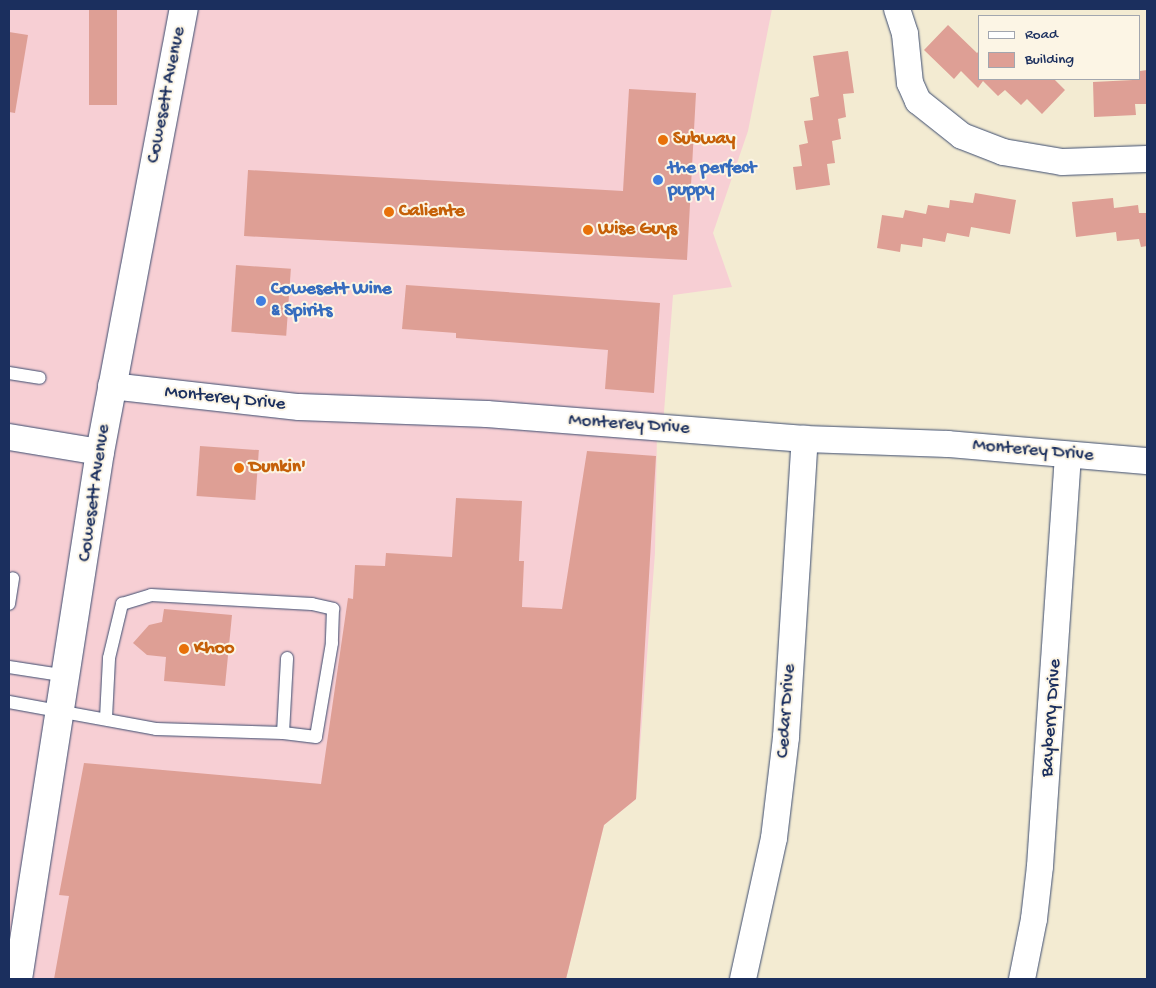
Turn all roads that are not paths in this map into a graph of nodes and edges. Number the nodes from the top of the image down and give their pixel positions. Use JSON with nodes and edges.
{"nodes":[{"id":1,"x":184,"y":9,"type":"edge"},
{"id":2,"x":898,"y":9,"type":"edge"},
{"id":3,"x":1147,"y":159,"type":"edge"},
{"id":4,"x":9,"y":373,"type":"edge"},
{"id":5,"x":40,"y":378,"type":"dead end"},
{"id":6,"x":112,"y":386,"type":"junction"},
{"id":7,"x":9,"y":437,"type":"edge"},
{"id":8,"x":805,"y":439,"type":"junction"},
{"id":9,"x":100,"y":452,"type":"junction"},
{"id":10,"x":1068,"y":455,"type":"junction"},
{"id":11,"x":1147,"y":461,"type":"edge"},
{"id":12,"x":13,"y":578,"type":"dead end"},
{"id":13,"x":9,"y":604,"type":"edge"},
{"id":14,"x":287,"y":658,"type":"dead end"},
{"id":15,"x":9,"y":667,"type":"edge"},
{"id":16,"x":68,"y":676,"type":"junction"},
{"id":17,"x":9,"y":702,"type":"edge"},
{"id":18,"x":62,"y":711,"type":"junction"},
{"id":19,"x":106,"y":718,"type":"junction"},
{"id":20,"x":283,"y":733,"type":"junction"},
{"id":21,"x":18,"y":979,"type":"edge"},
{"id":22,"x":743,"y":979,"type":"edge"},
{"id":23,"x":1022,"y":979,"type":"edge"}],
"edges":[{"from":1,"to":6,"type":"main road","name":"Cowesett Avenue"},
{"from":2,"to":3,"type":"street"},
{"from":4,"to":5,"type":"lane"},
{"from":6,"to":8,"type":"street","name":"Monterey Drive"},
{"from":6,"to":9,"type":"main road","name":"Cowesett Avenue"},
{"from":7,"to":9,"type":"street"},
{"from":8,"to":10,"type":"street","name":"Monterey Drive"},
{"from":8,"to":22,"type":"street","name":"Cedar Drive"},
{"from":9,"to":16,"type":"main road","name":"Cowesett Avenue"},
{"from":10,"to":11,"type":"street","name":"Monterey Drive"},
{"from":10,"to":23,"type":"street","name":"Bayberry Drive"},
{"from":12,"to":13,"type":"lane"},
{"from":14,"to":20,"type":"lane"},
{"from":15,"to":16,"type":"lane"},
{"from":16,"to":18,"type":"main road","name":"Cowesett Avenue"},
{"from":17,"to":18,"type":"lane"},
{"from":18,"to":19,"type":"lane"},
{"from":18,"to":21,"type":"main road","name":"Cowesett Avenue"},
{"from":19,"to":20,"type":"lane"},
{"from":19,"to":20,"type":"lane"}]}
